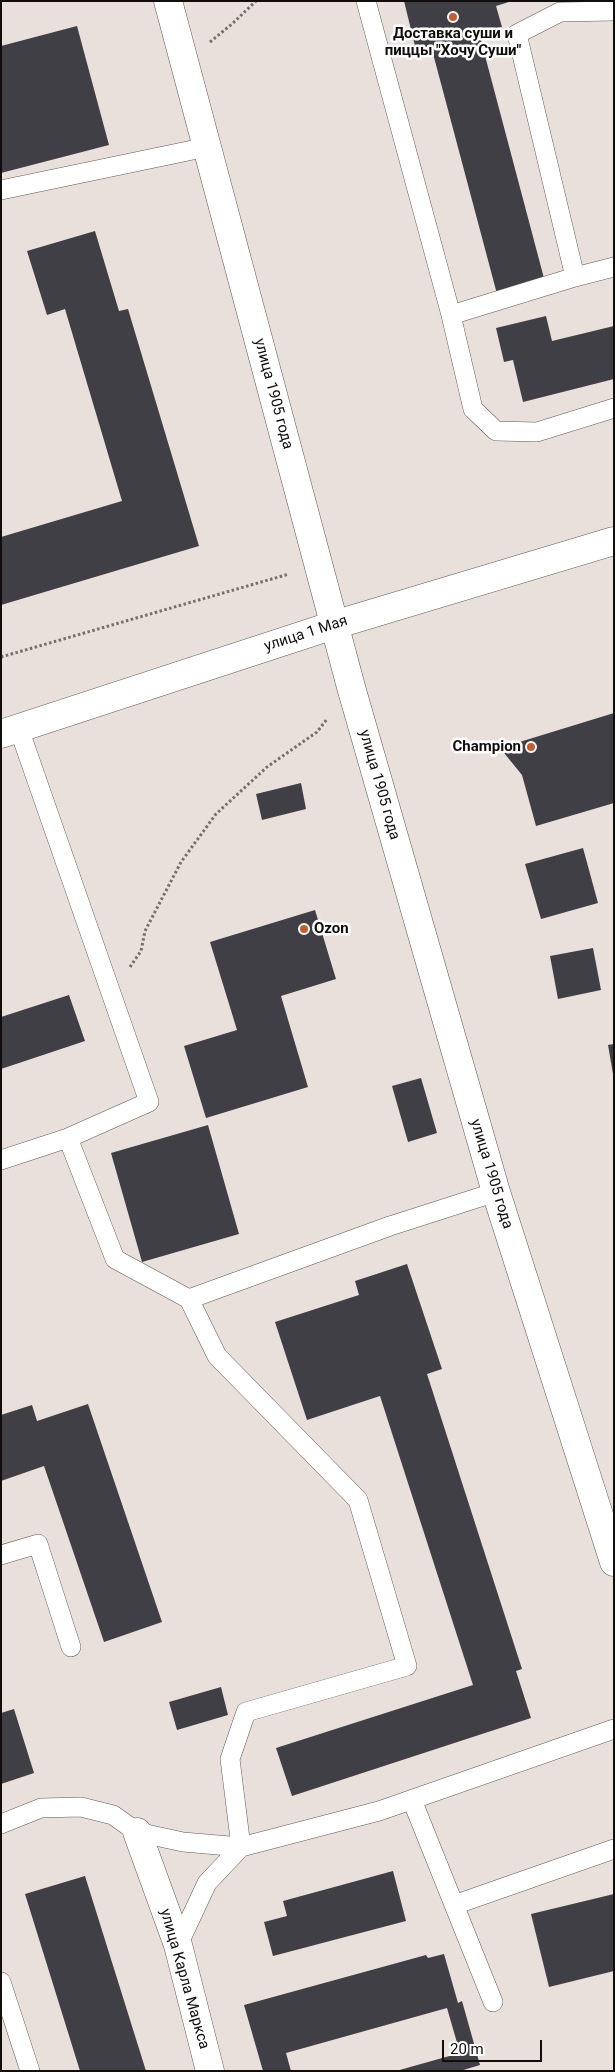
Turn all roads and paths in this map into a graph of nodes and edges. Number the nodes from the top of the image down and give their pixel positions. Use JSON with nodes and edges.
{"nodes":[{"id":1,"x":168,"y":1,"type":"edge"},
{"id":2,"x":256,"y":1,"type":"edge"},
{"id":3,"x":366,"y":1,"type":"edge"},
{"id":4,"x":559,"y":7,"type":"edge"},
{"id":5,"x":614,"y":11,"type":"edge"},
{"id":6,"x":206,"y":44,"type":"dead end"},
{"id":7,"x":208,"y":147,"type":"junction"},
{"id":8,"x":1,"y":190,"type":"edge"},
{"id":9,"x":614,"y":267,"type":"edge"},
{"id":10,"x":575,"y":277,"type":"junction"},
{"id":11,"x":451,"y":315,"type":"junction"},
{"id":12,"x":614,"y":408,"type":"edge"},
{"id":13,"x":614,"y":542,"type":"edge"},
{"id":14,"x":318,"y":566,"type":"junction"},
{"id":15,"x":334,"y":625,"type":"junction"},
{"id":16,"x":1,"y":657,"type":"edge"},
{"id":17,"x":351,"y":686,"type":"junction"},
{"id":18,"x":10,"y":732,"type":"edge"},
{"id":19,"x":112,"y":995,"type":"junction"},
{"id":20,"x":68,"y":1138,"type":"junction"},
{"id":21,"x":1,"y":1160,"type":"edge"},
{"id":22,"x":496,"y":1192,"type":"junction"},
{"id":23,"x":189,"y":1299,"type":"junction"},
{"id":24,"x":1,"y":1555,"type":"edge"},
{"id":25,"x":614,"y":1562,"type":"edge"},
{"id":26,"x":71,"y":1648,"type":"dead end"},
{"id":27,"x":614,"y":1729,"type":"edge"},
{"id":28,"x":412,"y":1800,"type":"junction"},
{"id":29,"x":1,"y":1824,"type":"edge"},
{"id":30,"x":137,"y":1832,"type":"junction"},
{"id":31,"x":241,"y":1847,"type":"junction"},
{"id":32,"x":614,"y":1849,"type":"edge"},
{"id":33,"x":454,"y":1905,"type":"junction"},
{"id":34,"x":178,"y":1945,"type":"junction"},
{"id":35,"x":1,"y":1982,"type":"edge"},
{"id":36,"x":493,"y":2002,"type":"dead end"},
{"id":37,"x":30,"y":2071,"type":"edge"},
{"id":38,"x":210,"y":2071,"type":"edge"}],
"edges":[{"from":1,"to":7,"type":"street","name":"улица 1905 года"},
{"from":2,"to":6,"type":"path"},
{"from":3,"to":11,"type":"lane"},
{"from":4,"to":5,"type":"lane"},
{"from":4,"to":10,"type":"lane"},
{"from":7,"to":8,"type":"lane"},
{"from":7,"to":14,"type":"street","name":"улица 1905 года"},
{"from":9,"to":10,"type":"lane"},
{"from":10,"to":11,"type":"lane"},
{"from":11,"to":12,"type":"lane"},
{"from":13,"to":15,"type":"street","name":"улица 1 Мая"},
{"from":14,"to":15,"type":"street","name":"улица 1905 года"},
{"from":14,"to":16,"type":"path"},
{"from":15,"to":17,"type":"street","name":"улица 1905 года"},
{"from":15,"to":18,"type":"street","name":"улица 1 Мая"},
{"from":17,"to":19,"type":"path"},
{"from":17,"to":22,"type":"street","name":"улица 1905 года"},
{"from":18,"to":19,"type":"lane"},
{"from":19,"to":20,"type":"lane"},
{"from":20,"to":21,"type":"lane"},
{"from":20,"to":23,"type":"lane"},
{"from":22,"to":23,"type":"lane"},
{"from":22,"to":25,"type":"street","name":"улица 1905 года"},
{"from":23,"to":31,"type":"lane"},
{"from":24,"to":26,"type":"lane"},
{"from":27,"to":28,"type":"lane"},
{"from":28,"to":31,"type":"lane"},
{"from":28,"to":33,"type":"lane"},
{"from":29,"to":30,"type":"lane"},
{"from":30,"to":31,"type":"lane"},
{"from":30,"to":34,"type":"street","name":"улица Карла Маркса"},
{"from":31,"to":34,"type":"lane"},
{"from":32,"to":33,"type":"lane"},
{"from":33,"to":36,"type":"lane"},
{"from":34,"to":38,"type":"street","name":"улица Карла Маркса"},
{"from":35,"to":37,"type":"lane"}]}
